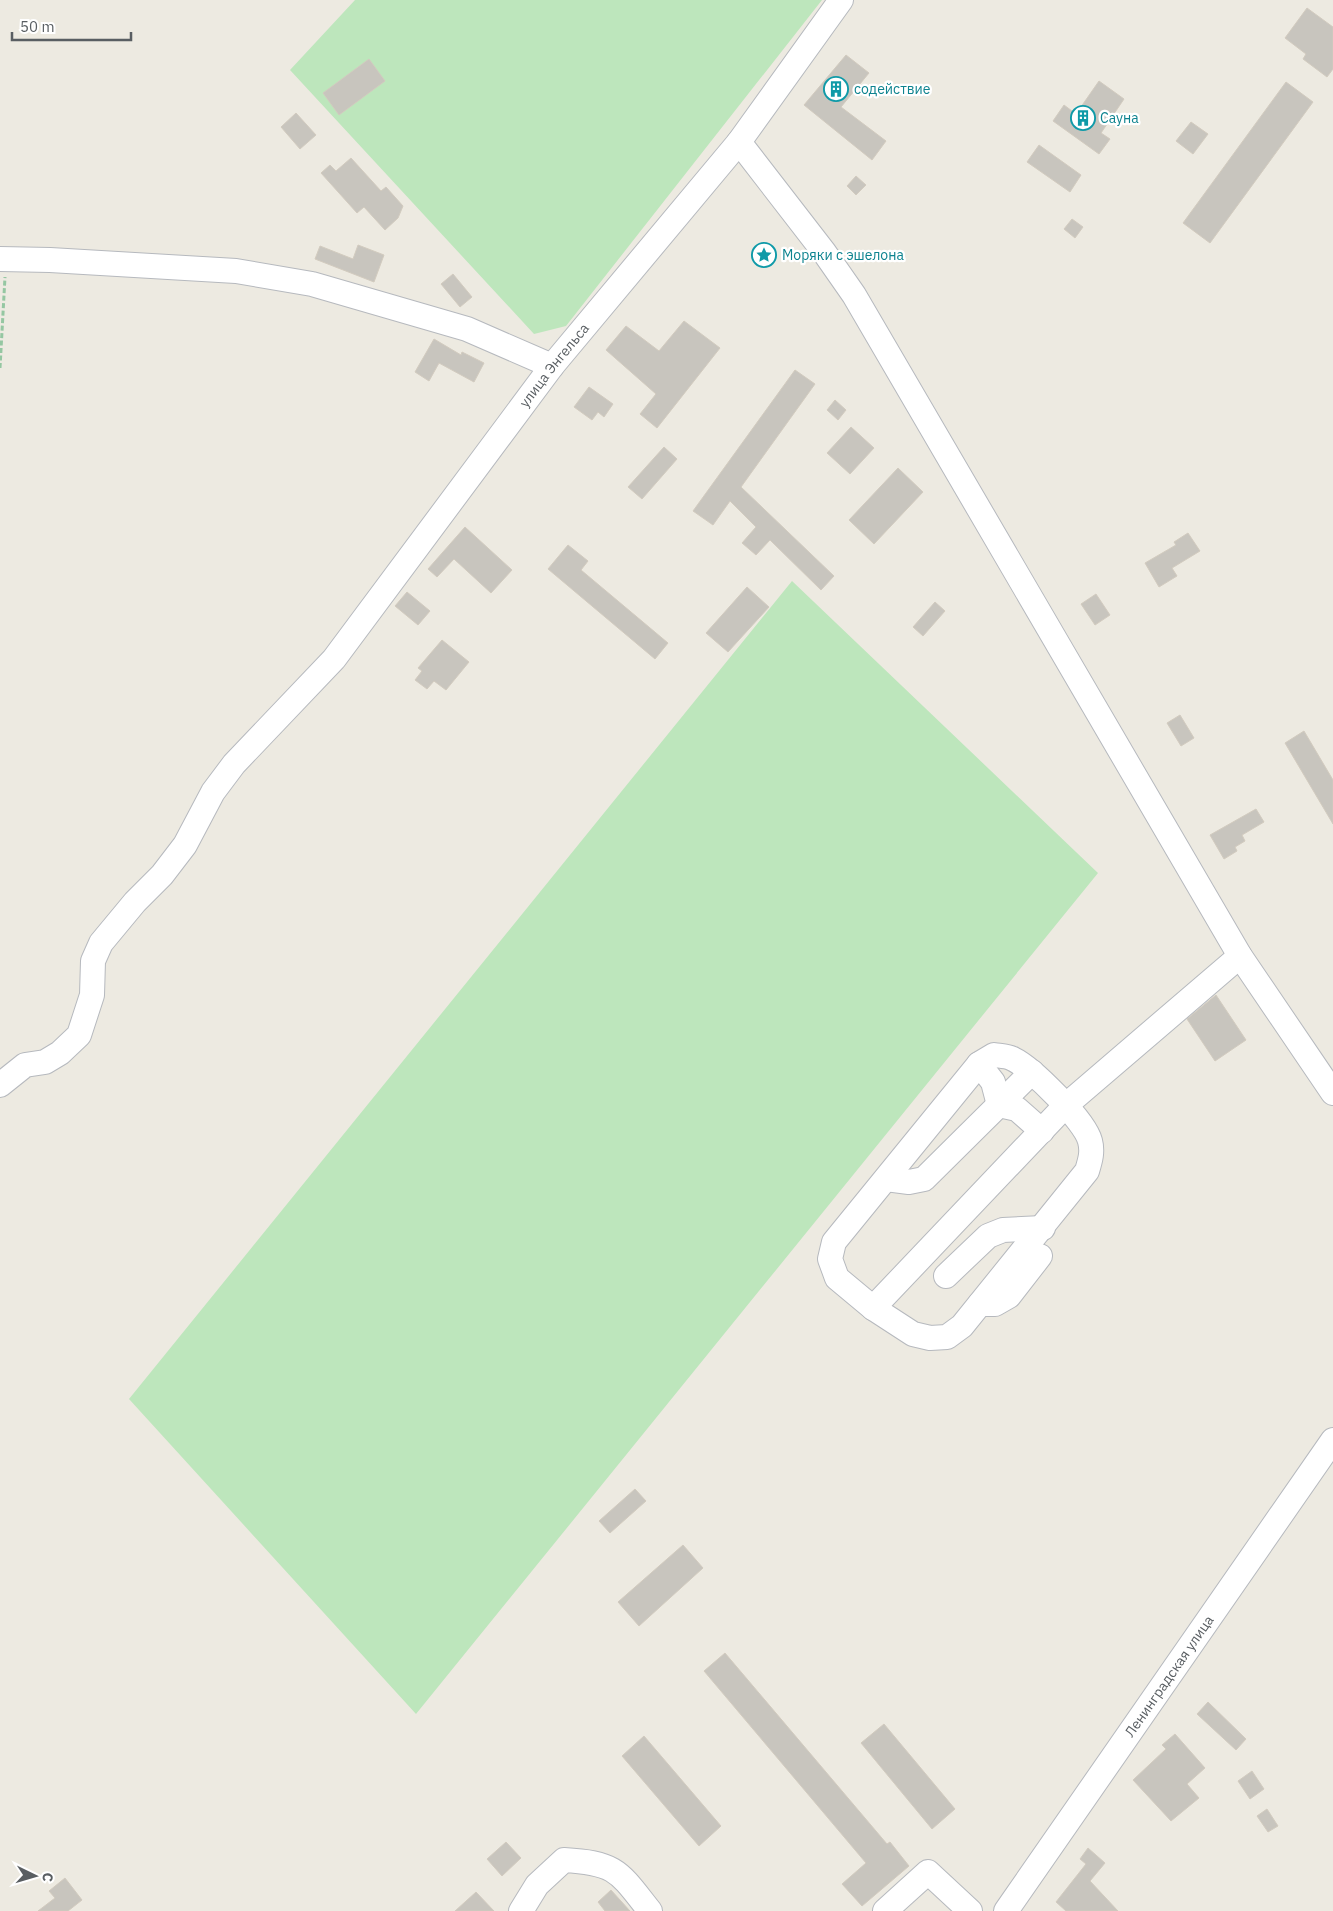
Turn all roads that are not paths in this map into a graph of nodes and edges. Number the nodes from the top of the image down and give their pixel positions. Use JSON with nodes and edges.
{"nodes":[{"id":1,"x":842,"y":0,"type":"edge"},
{"id":2,"x":739,"y":142,"type":"junction"},
{"id":3,"x":3,"y":259,"type":"edge"},
{"id":4,"x":552,"y":366,"type":"junction"},
{"id":5,"x":1240,"y":956,"type":"junction"},
{"id":6,"x":979,"y":1064,"type":"junction"},
{"id":7,"x":1032,"y":1072,"type":"junction"},
{"id":8,"x":0,"y":1085,"type":"edge"},
{"id":9,"x":1333,"y":1093,"type":"edge"},
{"id":10,"x":999,"y":1104,"type":"junction"},
{"id":11,"x":1065,"y":1106,"type":"junction"},
{"id":12,"x":1042,"y":1131,"type":"junction"},
{"id":13,"x":886,"y":1179,"type":"junction"},
{"id":14,"x":1072,"y":1191,"type":"junction"},
{"id":15,"x":1043,"y":1228,"type":"junction"},
{"id":16,"x":946,"y":1276,"type":"dead end"},
{"id":17,"x":980,"y":1304,"type":"junction"},
{"id":18,"x":873,"y":1308,"type":"junction"},
{"id":19,"x":1333,"y":1440,"type":"edge"},
{"id":20,"x":521,"y":1911,"type":"edge"},
{"id":21,"x":650,"y":1911,"type":"edge"},
{"id":22,"x":885,"y":1911,"type":"edge"},
{"id":23,"x":970,"y":1911,"type":"edge"},
{"id":24,"x":1006,"y":1911,"type":"edge"}],
"edges":[{"from":1,"to":2,"type":"street","name":"улица Энгельса"},
{"from":2,"to":4,"type":"street","name":"улица Энгельса"},
{"from":2,"to":5,"type":"street"},
{"from":3,"to":4,"type":"street"},
{"from":4,"to":8,"type":"street","name":"улица Энгельса"},
{"from":5,"to":9,"type":"street"},
{"from":5,"to":11,"type":"street"},
{"from":6,"to":7,"type":"street"},
{"from":6,"to":10,"type":"street"},
{"from":6,"to":13,"type":"street"},
{"from":7,"to":10,"type":"street"},
{"from":7,"to":11,"type":"street"},
{"from":10,"to":12,"type":"street"},
{"from":10,"to":13,"type":"street"},
{"from":11,"to":12,"type":"street"},
{"from":11,"to":14,"type":"street"},
{"from":12,"to":18,"type":"street"},
{"from":13,"to":18,"type":"street"},
{"from":14,"to":15,"type":"street"},
{"from":14,"to":17,"type":"street"},
{"from":15,"to":16,"type":"street"},
{"from":15,"to":17,"type":"street"},
{"from":17,"to":18,"type":"street"},
{"from":19,"to":24,"type":"street","name":"Ленинградская улица"},
{"from":20,"to":21,"type":"street"},
{"from":22,"to":23,"type":"street"}]}
